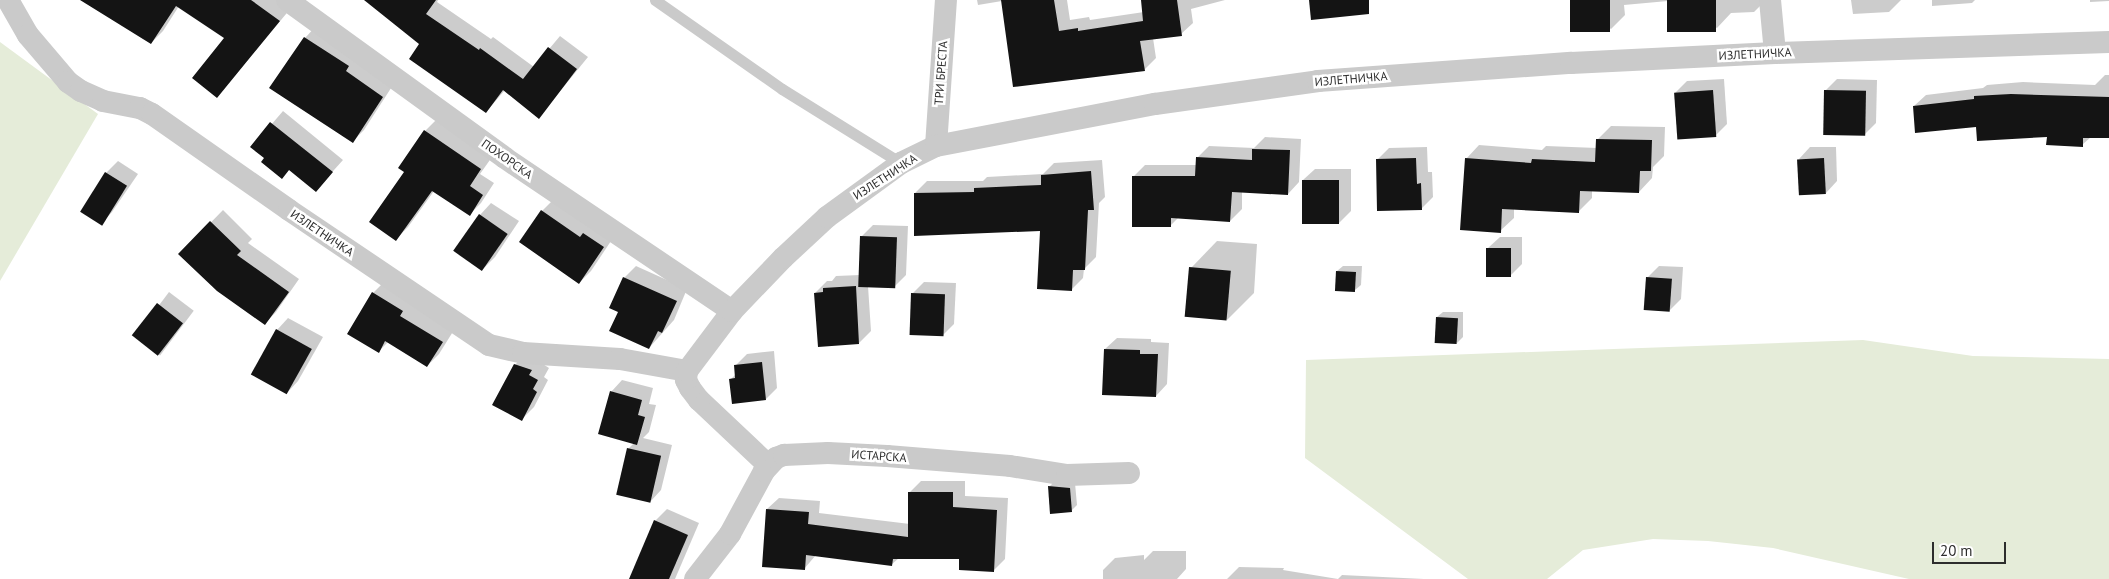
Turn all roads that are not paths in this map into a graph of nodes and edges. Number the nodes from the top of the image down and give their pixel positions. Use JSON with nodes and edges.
{"nodes":[{"id":1,"x":8,"y":0,"type":"edge"},
{"id":2,"x":287,"y":0,"type":"edge"},
{"id":3,"x":655,"y":0,"type":"edge"},
{"id":4,"x":946,"y":0,"type":"edge"},
{"id":5,"x":1770,"y":0,"type":"edge"},
{"id":6,"x":2109,"y":42,"type":"edge"},
{"id":7,"x":1775,"y":53,"type":"junction"},
{"id":8,"x":936,"y":146,"type":"junction"},
{"id":9,"x":901,"y":163,"type":"junction"},
{"id":10,"x":732,"y":311,"type":"junction"},
{"id":11,"x":687,"y":371,"type":"junction"},
{"id":12,"x":768,"y":465,"type":"junction"},
{"id":13,"x":1129,"y":472,"type":"dead end"},
{"id":14,"x":695,"y":579,"type":"edge"}],
"edges":[{"from":1,"to":11,"type":"street","name":"ИЗЛЕТНИЧКА"},
{"from":2,"to":10,"type":"street","name":"ПОХОРСКА"},
{"from":3,"to":9,"type":"lane"},
{"from":4,"to":8,"type":"street","name":"ТРИ БРЕСТА"},
{"from":5,"to":7,"type":"street"},
{"from":6,"to":7,"type":"street","name":"ИЗЛЕТНИЧКА"},
{"from":7,"to":8,"type":"street","name":"ИЗЛЕТНИЧКА"},
{"from":8,"to":9,"type":"street","name":"ИЗЛЕТНИЧКА"},
{"from":9,"to":10,"type":"street","name":"ИЗЛЕТНИЧКА"},
{"from":10,"to":11,"type":"street","name":"ИЗЛЕТНИЧКА"},
{"from":11,"to":12,"type":"street"},
{"from":12,"to":13,"type":"street","name":"ИСТАРСКА"},
{"from":12,"to":14,"type":"street"}]}
